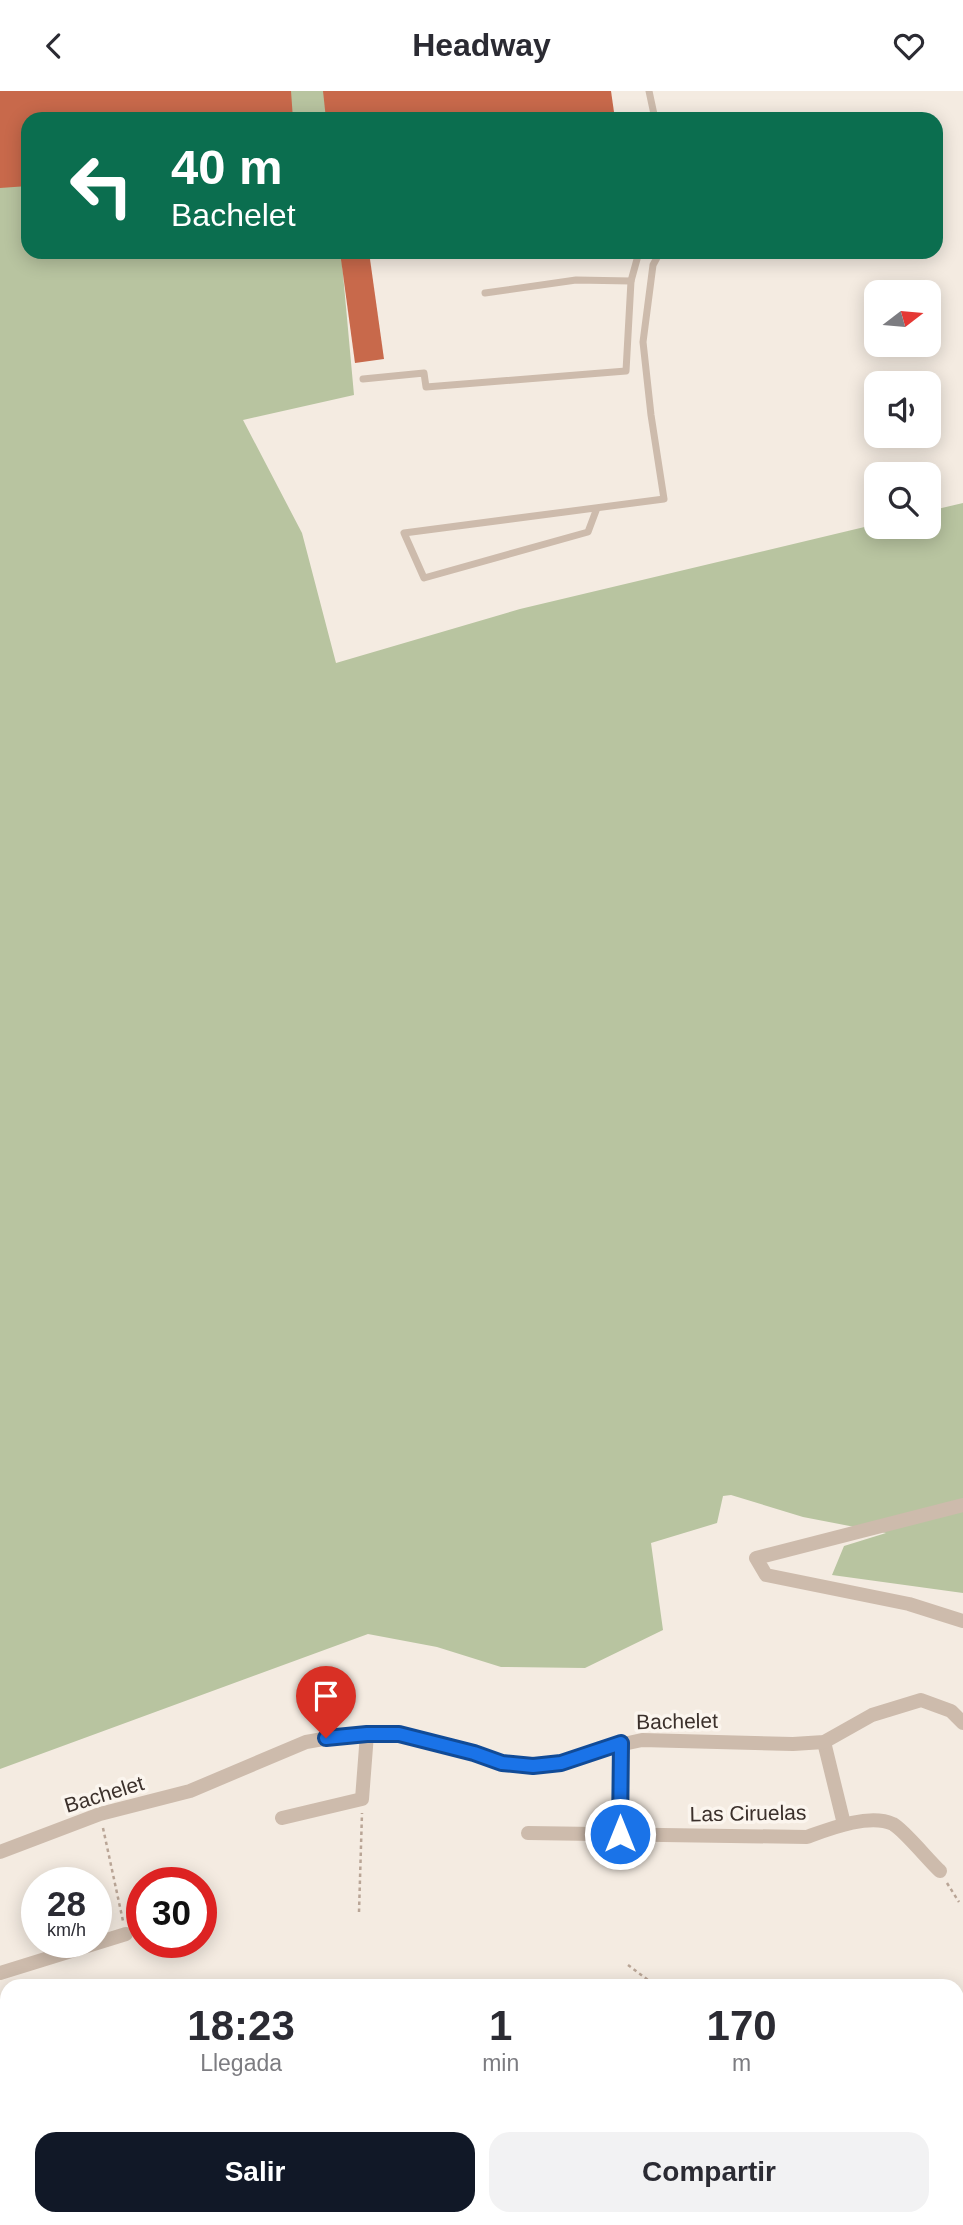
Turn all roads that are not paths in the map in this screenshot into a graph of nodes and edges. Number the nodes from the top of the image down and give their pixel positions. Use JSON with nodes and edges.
{"nodes":[{"id":1,"x":649,"y":91,"type":"edge"},
{"id":2,"x":654,"y":112,"type":"edge"},
{"id":3,"x":637,"y":259,"type":"edge"},
{"id":4,"x":656,"y":259,"type":"edge"},
{"id":5,"x":631,"y":281,"type":"junction"},
{"id":6,"x":485,"y":293,"type":"dead end"},
{"id":7,"x":363,"y":379,"type":"dead end"},
{"id":8,"x":597,"y":508,"type":"junction"},
{"id":9,"x":963,"y":1505,"type":"edge"},
{"id":10,"x":963,"y":1621,"type":"edge"},
{"id":11,"x":957,"y":1712,"type":"edge"},
{"id":12,"x":963,"y":1723,"type":"edge"},
{"id":13,"x":367,"y":1734,"type":"junction"},
{"id":14,"x":824,"y":1742,"type":"junction"},
{"id":15,"x":621,"y":1743,"type":"junction"},
{"id":16,"x":282,"y":1818,"type":"dead end"},
{"id":17,"x":844,"y":1824,"type":"junction"},
{"id":18,"x":528,"y":1833,"type":"dead end"},
{"id":19,"x":620,"y":1834,"type":"junction"},
{"id":20,"x":0,"y":1852,"type":"edge"},
{"id":21,"x":940,"y":1871,"type":"road end"},
{"id":22,"x":126,"y":1934,"type":"road end"},
{"id":23,"x":0,"y":1973,"type":"edge"}],
"edges":[{"from":1,"to":2,"type":"lane"},
{"from":3,"to":5,"type":"lane"},
{"from":4,"to":8,"type":"lane"},
{"from":5,"to":6,"type":"lane"},
{"from":5,"to":7,"type":"lane"},
{"from":8,"to":8,"type":"lane"},
{"from":9,"to":10,"type":"street"},
{"from":11,"to":12,"type":"street","name":"Bachelet"},
{"from":11,"to":14,"type":"street","name":"Bachelet"},
{"from":13,"to":15,"type":"street","name":"Bachelet"},
{"from":13,"to":16,"type":"street"},
{"from":13,"to":20,"type":"street","name":"Bachelet"},
{"from":14,"to":15,"type":"street","name":"Bachelet"},
{"from":14,"to":17,"type":"street"},
{"from":15,"to":19,"type":"street"},
{"from":17,"to":19,"type":"street","name":"Las Ciruelas"},
{"from":17,"to":21,"type":"street","name":"Las Ciruelas"},
{"from":18,"to":19,"type":"street","name":"Las Ciruelas"},
{"from":22,"to":23,"type":"street"}]}
